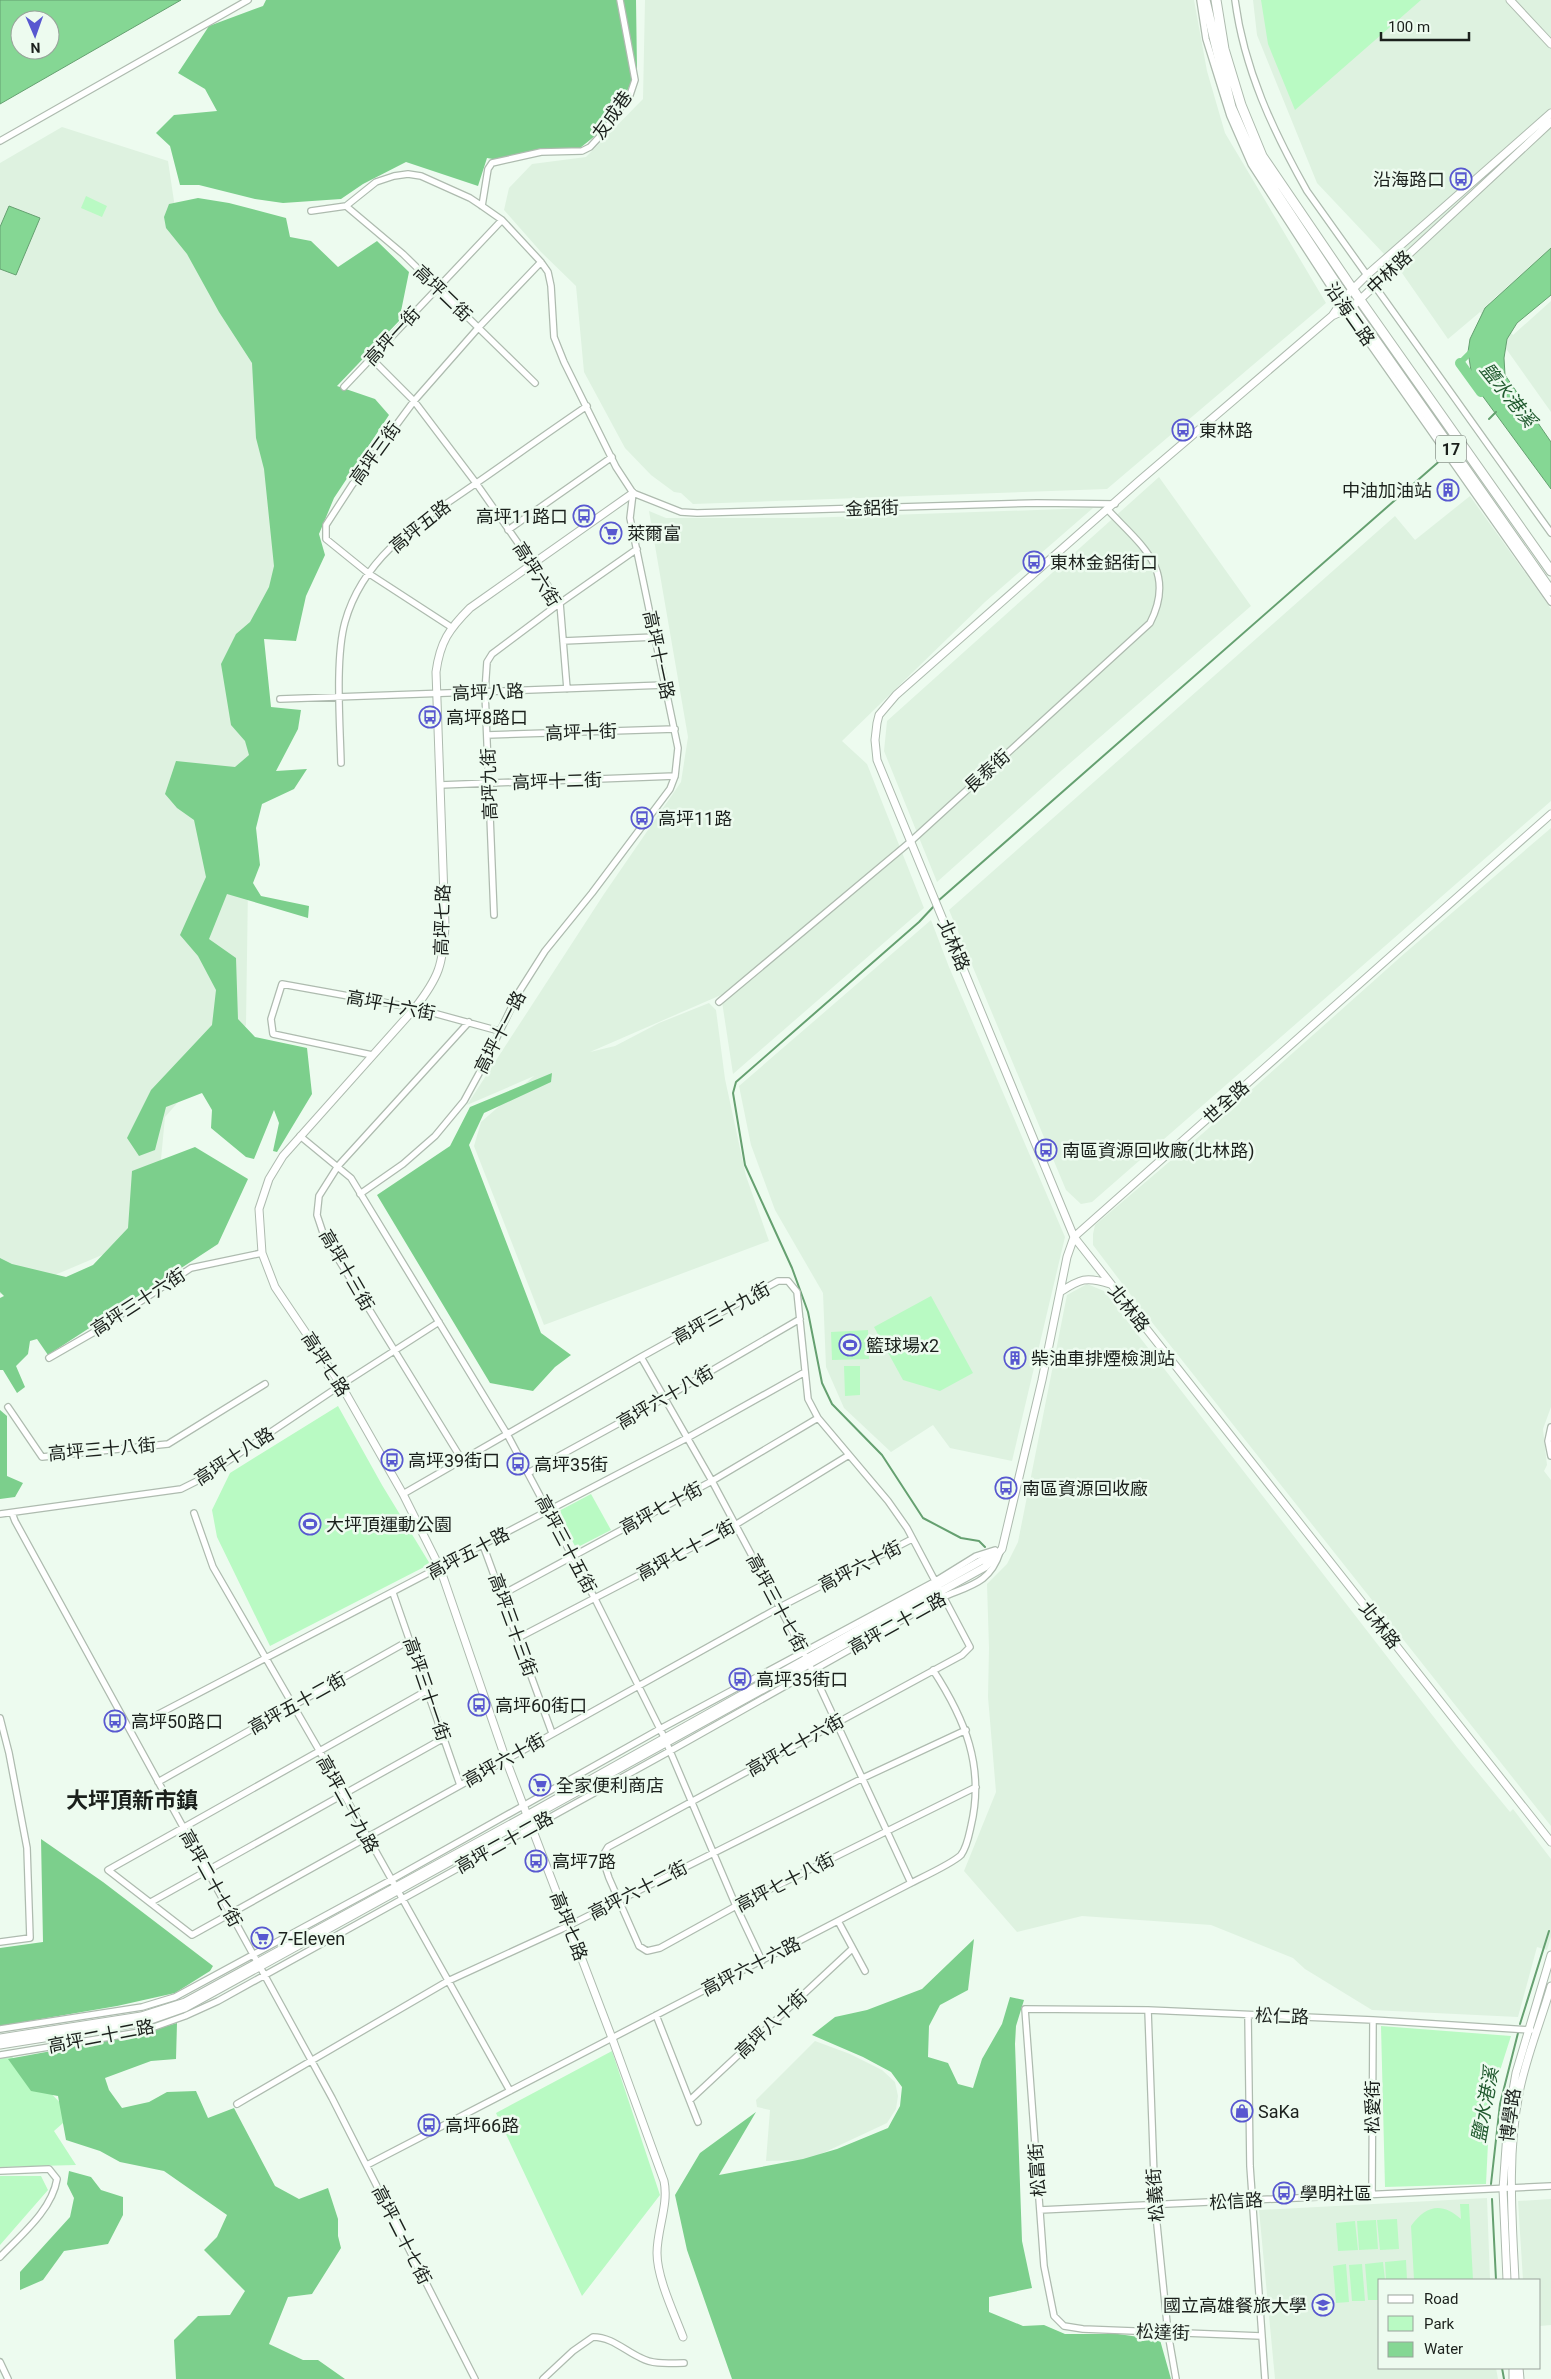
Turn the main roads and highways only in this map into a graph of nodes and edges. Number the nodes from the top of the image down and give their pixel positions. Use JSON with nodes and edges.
{"nodes":[{"id":1,"x":1205,"y":0,"type":"edge"},
{"id":2,"x":1216,"y":0,"type":"edge"},
{"id":3,"x":1480,"y":469,"type":"junction"},
{"id":4,"x":1470,"y":475,"type":"junction"},
{"id":5,"x":1551,"y":570,"type":"edge"},
{"id":6,"x":1551,"y":591,"type":"edge"}],
"edges":[{"from":1,"to":4,"type":"main road","name":"沿海二路","number":"17"},
{"from":2,"to":3,"type":"main road","name":"沿海二路","number":"17"},
{"from":3,"to":4,"type":"main road"},
{"from":3,"to":5,"type":"main road","name":"沿海二路","number":"17"},
{"from":4,"to":6,"type":"main road","name":"沿海二路","number":"17"}]}
